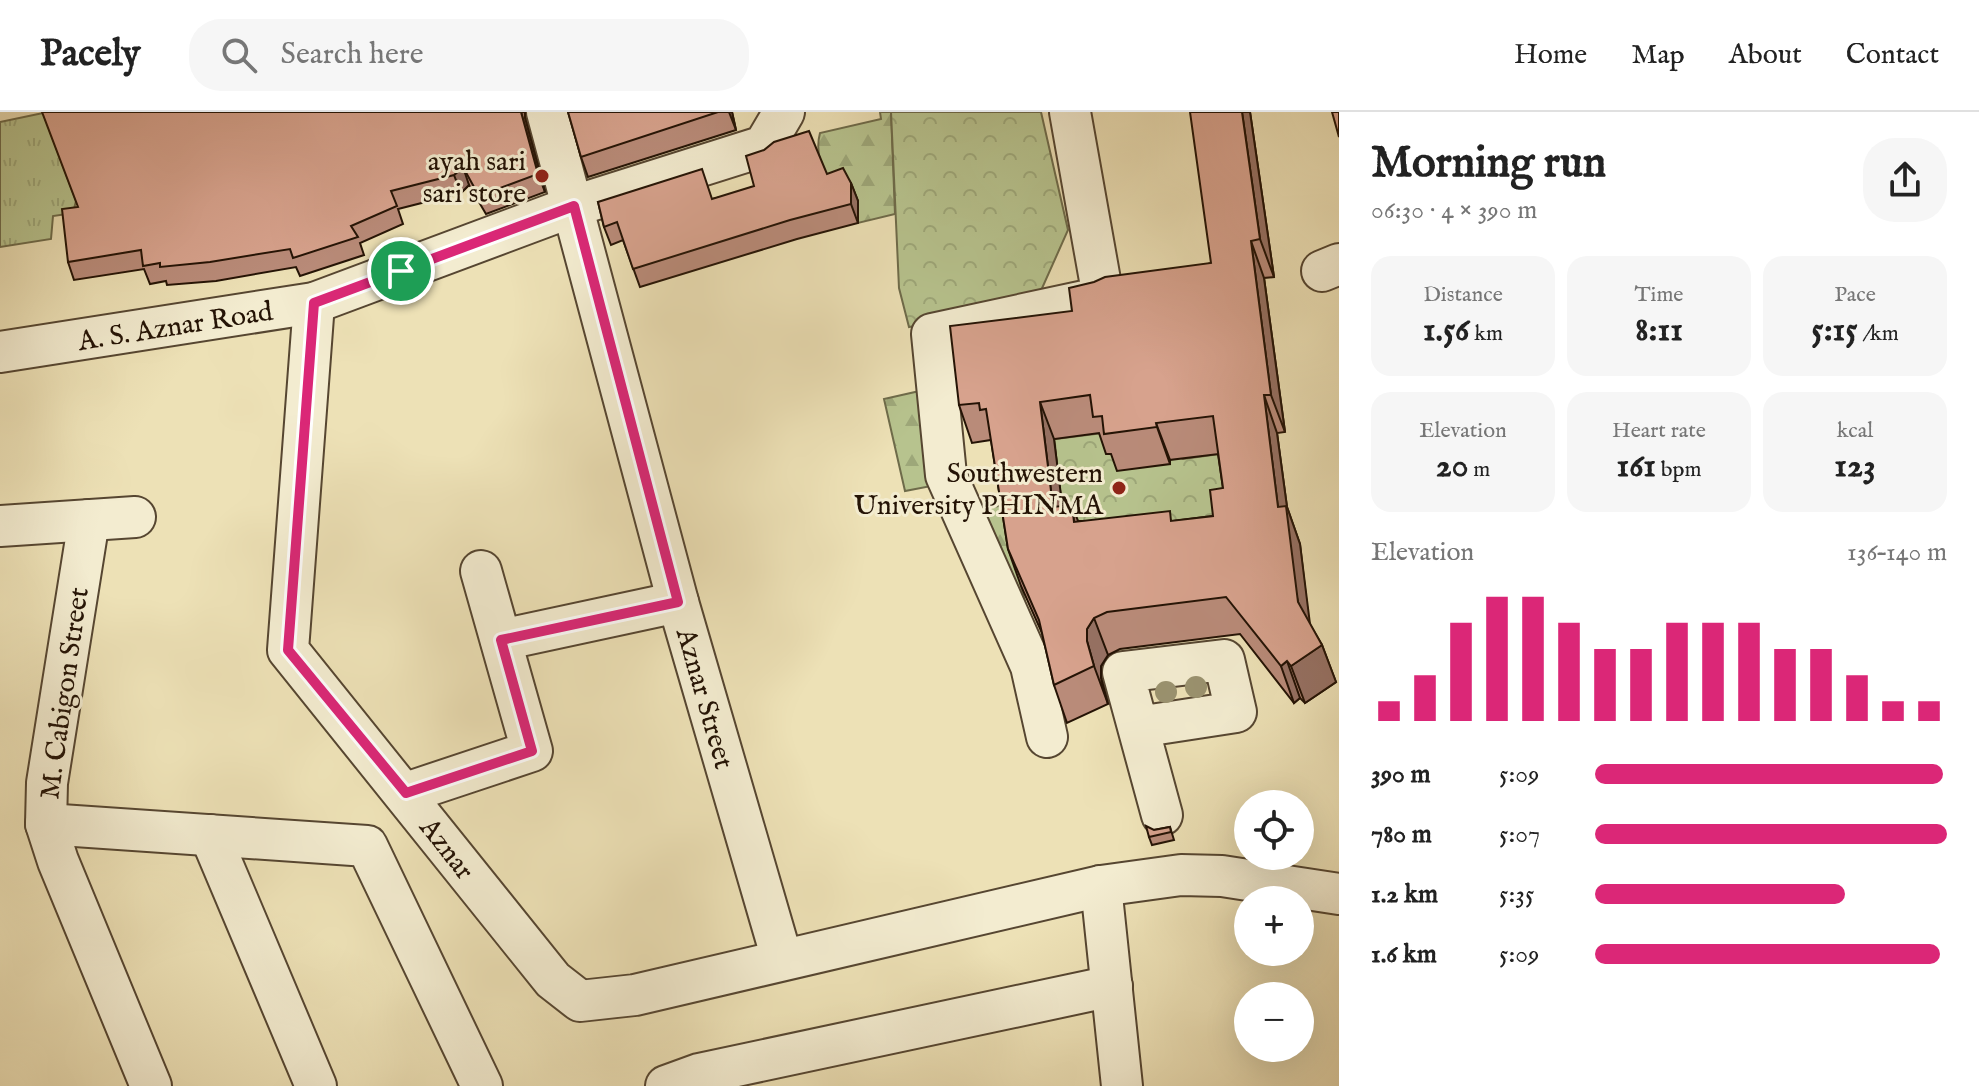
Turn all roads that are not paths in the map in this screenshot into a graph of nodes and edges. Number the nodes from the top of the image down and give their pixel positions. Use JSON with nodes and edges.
{"nodes":[{"id":1,"x":547,"y":112,"type":"edge"},
{"id":2,"x":784,"y":112,"type":"edge"},
{"id":3,"x":1070,"y":112,"type":"edge"},
{"id":4,"x":574,"y":206,"type":"junction"},
{"id":5,"x":314,"y":303,"type":"junction"},
{"id":6,"x":0,"y":352,"type":"edge"},
{"id":7,"x":135,"y":517,"type":"dead end"},
{"id":8,"x":89,"y":520,"type":"junction"},
{"id":9,"x":0,"y":526,"type":"edge"},
{"id":10,"x":481,"y":571,"type":"dead end"},
{"id":11,"x":678,"y":602,"type":"junction"},
{"id":12,"x":501,"y":640,"type":"junction"},
{"id":13,"x":1138,"y":727,"type":"dead end"},
{"id":14,"x":1047,"y":737,"type":"dead end"},
{"id":15,"x":406,"y":793,"type":"junction"},
{"id":16,"x":46,"y":824,"type":"junction"},
{"id":17,"x":210,"y":835,"type":"junction"},
{"id":18,"x":1170,"y":844,"type":"junction"},
{"id":19,"x":1101,"y":886,"type":"junction"},
{"id":20,"x":1339,"y":894,"type":"edge"},
{"id":21,"x":782,"y":959,"type":"junction"},
{"id":22,"x":1112,"y":986,"type":"junction"},
{"id":23,"x":151,"y":1086,"type":"edge"},
{"id":24,"x":316,"y":1086,"type":"edge"},
{"id":25,"x":482,"y":1086,"type":"edge"},
{"id":26,"x":666,"y":1086,"type":"edge"},
{"id":27,"x":1122,"y":1086,"type":"edge"}],
"edges":[{"from":1,"to":4,"type":"street","name":"Aznar Street"},
{"from":2,"to":4,"type":"street","name":"A. S. Aznar Road"},
{"from":3,"to":14,"type":"street"},
{"from":4,"to":5,"type":"street","name":"A. S. Aznar Road"},
{"from":4,"to":11,"type":"street","name":"Aznar Street"},
{"from":5,"to":6,"type":"street","name":"A. S. Aznar Road"},
{"from":5,"to":15,"type":"street","name":"Aznar"},
{"from":7,"to":8,"type":"street"},
{"from":8,"to":9,"type":"street"},
{"from":8,"to":16,"type":"street","name":"M. Cabigon Street"},
{"from":10,"to":12,"type":"street"},
{"from":11,"to":12,"type":"street"},
{"from":11,"to":21,"type":"street","name":"Aznar Street"},
{"from":12,"to":15,"type":"street"},
{"from":13,"to":18,"type":"street"},
{"from":15,"to":21,"type":"street","name":"Aznar"},
{"from":16,"to":17,"type":"street"},
{"from":16,"to":23,"type":"street","name":"M. Cabigon Street"},
{"from":17,"to":24,"type":"street"},
{"from":17,"to":25,"type":"street"},
{"from":18,"to":19,"type":"street","name":"Aznar"},
{"from":18,"to":20,"type":"street","name":"Aznar"},
{"from":19,"to":21,"type":"street","name":"Aznar"},
{"from":19,"to":22,"type":"street"},
{"from":22,"to":26,"type":"street"},
{"from":22,"to":27,"type":"street"}]}
